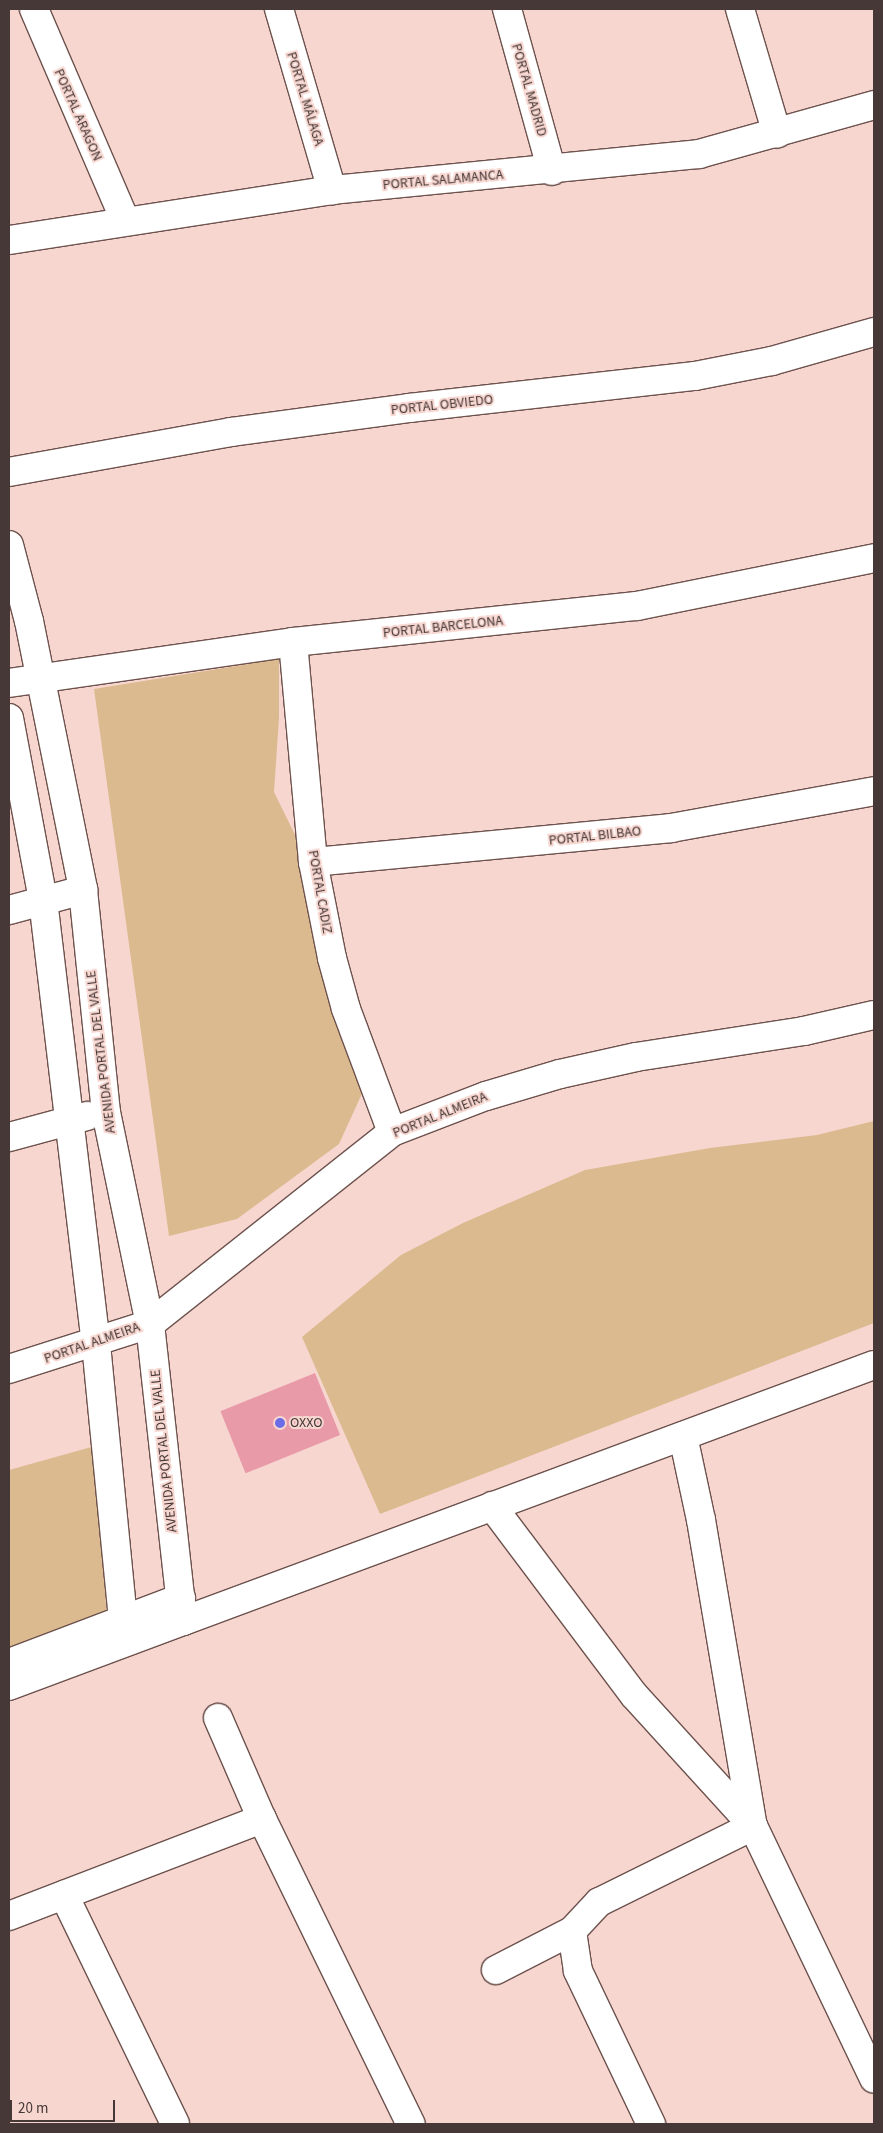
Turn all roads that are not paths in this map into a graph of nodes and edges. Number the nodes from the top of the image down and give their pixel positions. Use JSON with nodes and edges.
{"nodes":[{"id":1,"x":34,"y":9,"type":"edge"},
{"id":2,"x":278,"y":9,"type":"edge"},
{"id":3,"x":507,"y":9,"type":"edge"},
{"id":4,"x":740,"y":9,"type":"edge"},
{"id":5,"x":874,"y":105,"type":"edge"},
{"id":6,"x":777,"y":134,"type":"junction"},
{"id":7,"x":552,"y":171,"type":"junction"},
{"id":8,"x":332,"y":190,"type":"junction"},
{"id":9,"x":125,"y":220,"type":"junction"},
{"id":10,"x":9,"y":240,"type":"edge"},
{"id":11,"x":874,"y":332,"type":"edge"},
{"id":12,"x":9,"y":472,"type":"edge"},
{"id":13,"x":9,"y":545,"type":"edge"},
{"id":14,"x":874,"y":558,"type":"edge"},
{"id":15,"x":293,"y":642,"type":"junction"},
{"id":16,"x":40,"y":679,"type":"junction"},
{"id":17,"x":9,"y":683,"type":"edge"},
{"id":18,"x":9,"y":718,"type":"edge"},
{"id":19,"x":874,"y":790,"type":"edge"},
{"id":20,"x":313,"y":862,"type":"junction"},
{"id":21,"x":83,"y":890,"type":"junction"},
{"id":22,"x":43,"y":900,"type":"junction"},
{"id":23,"x":9,"y":910,"type":"edge"},
{"id":24,"x":874,"y":1015,"type":"edge"},
{"id":25,"x":106,"y":1112,"type":"junction"},
{"id":26,"x":69,"y":1121,"type":"junction"},
{"id":27,"x":392,"y":1132,"type":"junction"},
{"id":28,"x":9,"y":1137,"type":"edge"},
{"id":29,"x":150,"y":1324,"type":"junction"},
{"id":30,"x":96,"y":1344,"type":"junction"},
{"id":31,"x":874,"y":1365,"type":"edge"},
{"id":32,"x":9,"y":1369,"type":"edge"},
{"id":33,"x":683,"y":1436,"type":"junction"},
{"id":34,"x":492,"y":1506,"type":"junction"},
{"id":35,"x":182,"y":1609,"type":"junction"},
{"id":36,"x":124,"y":1633,"type":"junction"},
{"id":37,"x":9,"y":1663,"type":"edge"},
{"id":38,"x":9,"y":1686,"type":"edge"},
{"id":39,"x":218,"y":1718,"type":"dead end"},
{"id":40,"x":262,"y":1819,"type":"junction"},
{"id":41,"x":753,"y":1826,"type":"junction"},
{"id":42,"x":64,"y":1895,"type":"junction"},
{"id":43,"x":9,"y":1916,"type":"edge"},
{"id":44,"x":572,"y":1932,"type":"junction"},
{"id":45,"x":496,"y":1970,"type":"dead end"},
{"id":46,"x":874,"y":2078,"type":"edge"},
{"id":47,"x":175,"y":2124,"type":"edge"},
{"id":48,"x":411,"y":2124,"type":"edge"},
{"id":49,"x":651,"y":2124,"type":"edge"}],
"edges":[{"from":1,"to":9,"type":"street","name":"PORTAL ARAGON"},
{"from":2,"to":8,"type":"street","name":"PORTAL MÁLAGA"},
{"from":3,"to":7,"type":"street","name":"PORTAL MADRID"},
{"from":4,"to":6,"type":"street"},
{"from":5,"to":6,"type":"street","name":"PORTAL SALAMANCA"},
{"from":6,"to":7,"type":"street","name":"PORTAL SALAMANCA"},
{"from":7,"to":8,"type":"street","name":"PORTAL SALAMANCA"},
{"from":8,"to":9,"type":"street","name":"PORTAL SALAMANCA"},
{"from":9,"to":10,"type":"street","name":"PORTAL SALAMANCA"},
{"from":11,"to":12,"type":"street","name":"PORTAL OBVIEDO"},
{"from":13,"to":16,"type":"street","name":"AVENIDA PORTAL DEL VALLE"},
{"from":14,"to":15,"type":"street","name":"PORTAL BARCELONA"},
{"from":15,"to":16,"type":"street","name":"PORTAL BARCELONA"},
{"from":15,"to":20,"type":"street","name":"PORTAL CADIZ"},
{"from":16,"to":17,"type":"street","name":"PORTAL BARCELONA"},
{"from":16,"to":21,"type":"street","name":"AVENIDA PORTAL DEL VALLE"},
{"from":18,"to":22,"type":"street"},
{"from":19,"to":20,"type":"street","name":"PORTAL BILBAO"},
{"from":20,"to":27,"type":"street","name":"PORTAL CADIZ"},
{"from":21,"to":22,"type":"street"},
{"from":21,"to":25,"type":"street","name":"AVENIDA PORTAL DEL VALLE"},
{"from":22,"to":23,"type":"street"},
{"from":22,"to":26,"type":"street"},
{"from":24,"to":27,"type":"street","name":"PORTAL ALMEIRA"},
{"from":25,"to":26,"type":"street"},
{"from":25,"to":29,"type":"street","name":"AVENIDA PORTAL DEL VALLE"},
{"from":26,"to":28,"type":"street"},
{"from":26,"to":30,"type":"street"},
{"from":27,"to":29,"type":"street","name":"PORTAL ALMEIRA"},
{"from":29,"to":30,"type":"street","name":"PORTAL ALMEIRA"},
{"from":29,"to":35,"type":"street","name":"AVENIDA PORTAL DEL VALLE"},
{"from":30,"to":32,"type":"street","name":"PORTAL ALMEIRA"},
{"from":30,"to":36,"type":"street"},
{"from":31,"to":33,"type":"street"},
{"from":33,"to":34,"type":"street"},
{"from":33,"to":41,"type":"street"},
{"from":34,"to":35,"type":"street"},
{"from":34,"to":41,"type":"street"},
{"from":35,"to":36,"type":"street"},
{"from":36,"to":37,"type":"street"},
{"from":36,"to":38,"type":"street"},
{"from":39,"to":40,"type":"street"},
{"from":40,"to":42,"type":"street"},
{"from":40,"to":48,"type":"street"},
{"from":41,"to":44,"type":"street"},
{"from":41,"to":46,"type":"street"},
{"from":42,"to":43,"type":"street"},
{"from":42,"to":47,"type":"street"},
{"from":44,"to":45,"type":"street"},
{"from":44,"to":49,"type":"street"}]}
